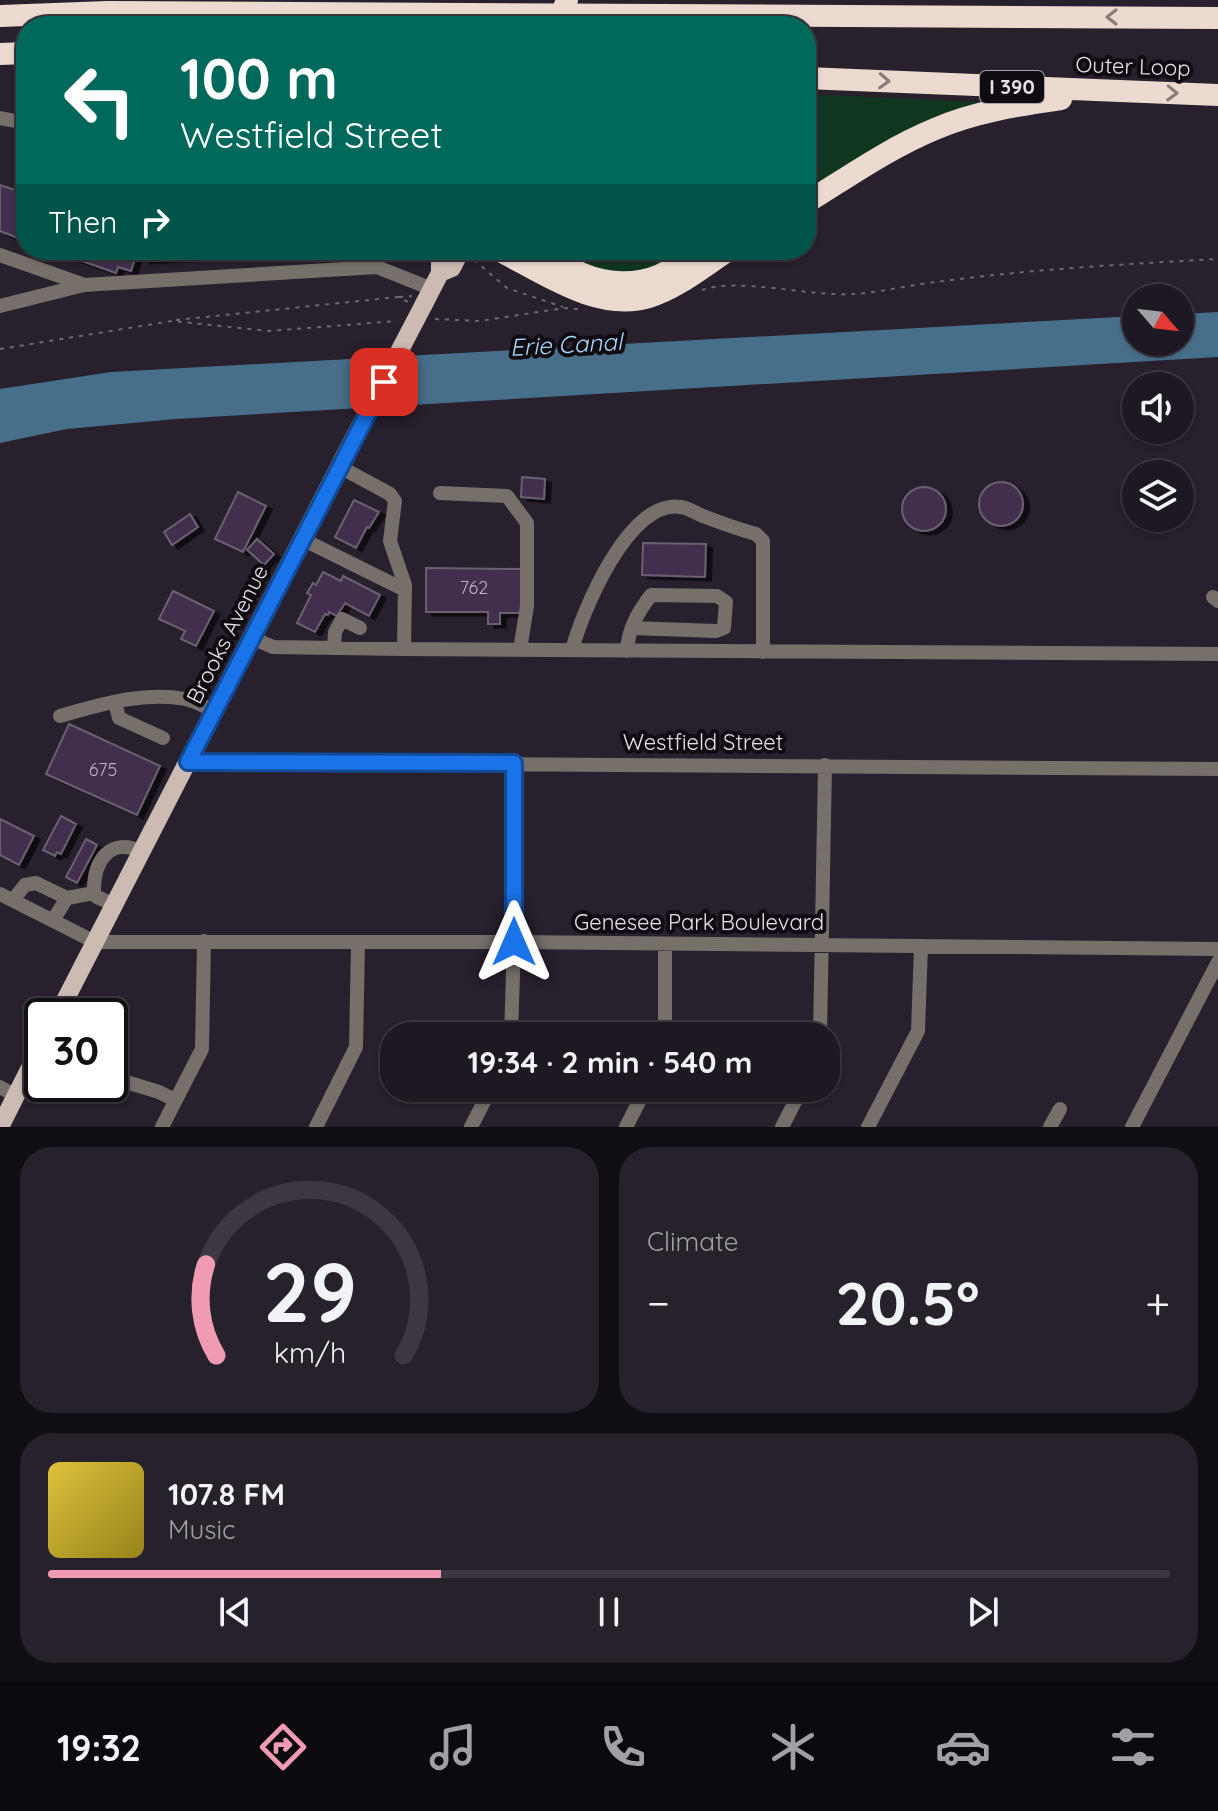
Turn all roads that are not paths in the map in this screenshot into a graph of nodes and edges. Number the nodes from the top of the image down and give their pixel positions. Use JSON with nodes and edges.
{"nodes":[{"id":1,"x":52,"y":0,"type":"edge"},
{"id":2,"x":508,"y":0,"type":"edge"},
{"id":3,"x":868,"y":0,"type":"edge"},
{"id":4,"x":0,"y":9,"type":"edge"},
{"id":5,"x":581,"y":10,"type":"edge"},
{"id":6,"x":0,"y":16,"type":"edge"},
{"id":7,"x":914,"y":16,"type":"junction"},
{"id":8,"x":1218,"y":18,"type":"edge"},
{"id":9,"x":816,"y":78,"type":"edge"},
{"id":10,"x":1117,"y":92,"type":"junction"},
{"id":11,"x":1218,"y":95,"type":"edge"},
{"id":12,"x":816,"y":197,"type":"edge"},
{"id":13,"x":0,"y":255,"type":"edge"},
{"id":14,"x":368,"y":260,"type":"edge"},
{"id":15,"x":441,"y":260,"type":"edge"},
{"id":16,"x":462,"y":260,"type":"edge"},
{"id":17,"x":518,"y":260,"type":"edge"},
{"id":18,"x":559,"y":260,"type":"edge"},
{"id":19,"x":680,"y":260,"type":"edge"},
{"id":20,"x":713,"y":260,"type":"edge"},
{"id":21,"x":377,"y":267,"type":"junction"},
{"id":22,"x":84,"y":285,"type":"junction"},
{"id":23,"x":423,"y":293,"type":"junction"},
{"id":24,"x":0,"y":306,"type":"edge"},
{"id":25,"x":342,"y":463,"type":"junction"},
{"id":26,"x":440,"y":493,"type":"dead end"},
{"id":27,"x":302,"y":539,"type":"junction"},
{"id":28,"x":405,"y":590,"type":"junction"},
{"id":29,"x":360,"y":628,"type":"dead end"},
{"id":30,"x":632,"y":628,"type":"junction"},
{"id":31,"x":252,"y":638,"type":"junction"},
{"id":32,"x":334,"y":648,"type":"junction"},
{"id":33,"x":404,"y":649,"type":"junction"},
{"id":34,"x":520,"y":650,"type":"junction"},
{"id":35,"x":572,"y":650,"type":"junction"},
{"id":36,"x":627,"y":651,"type":"junction"},
{"id":37,"x":763,"y":652,"type":"junction"},
{"id":38,"x":1218,"y":654,"type":"edge"},
{"id":39,"x":115,"y":702,"type":"junction"},
{"id":40,"x":215,"y":711,"type":"junction"},
{"id":41,"x":60,"y":716,"type":"dead end"},
{"id":42,"x":163,"y":738,"type":"dead end"},
{"id":43,"x":188,"y":762,"type":"junction"},
{"id":44,"x":514,"y":763,"type":"junction"},
{"id":45,"x":825,"y":765,"type":"junction"},
{"id":46,"x":1218,"y":769,"type":"edge"},
{"id":47,"x":142,"y":852,"type":"junction"},
{"id":48,"x":94,"y":893,"type":"junction"},
{"id":49,"x":6,"y":897,"type":"edge"},
{"id":50,"x":67,"y":898,"type":"junction"},
{"id":51,"x":115,"y":905,"type":"junction"},
{"id":52,"x":53,"y":920,"type":"junction"},
{"id":53,"x":204,"y":941,"type":"junction"},
{"id":54,"x":95,"y":942,"type":"junction"},
{"id":55,"x":514,"y":942,"type":"junction"},
{"id":56,"x":358,"y":943,"type":"junction"},
{"id":57,"x":665,"y":945,"type":"junction"},
{"id":58,"x":821,"y":945,"type":"junction"},
{"id":59,"x":921,"y":946,"type":"junction"},
{"id":60,"x":1218,"y":949,"type":"edge"},
{"id":61,"x":1218,"y":962,"type":"edge"},
{"id":62,"x":66,"y":998,"type":"edge"},
{"id":63,"x":511,"y":1022,"type":"edge"},
{"id":64,"x":665,"y":1022,"type":"edge"},
{"id":65,"x":820,"y":1022,"type":"edge"},
{"id":66,"x":24,"y":1070,"type":"edge"},
{"id":67,"x":128,"y":1083,"type":"edge"},
{"id":68,"x":8,"y":1092,"type":"edge"},
{"id":69,"x":175,"y":1100,"type":"junction"},
{"id":70,"x":484,"y":1102,"type":"edge"},
{"id":71,"x":639,"y":1102,"type":"edge"},
{"id":72,"x":795,"y":1102,"type":"edge"},
{"id":73,"x":1060,"y":1109,"type":"dead end"},
{"id":74,"x":0,"y":1127,"type":"edge"},
{"id":75,"x":162,"y":1127,"type":"edge"},
{"id":76,"x":316,"y":1127,"type":"edge"},
{"id":77,"x":471,"y":1127,"type":"edge"},
{"id":78,"x":626,"y":1127,"type":"edge"},
{"id":79,"x":782,"y":1127,"type":"edge"},
{"id":80,"x":868,"y":1127,"type":"edge"},
{"id":81,"x":1050,"y":1127,"type":"edge"},
{"id":82,"x":1132,"y":1127,"type":"edge"}],
"edges":[{"from":1,"to":4,"type":"highway"},
{"from":2,"to":5,"type":"highway"},
{"from":3,"to":7,"type":"highway"},
{"from":5,"to":6,"type":"highway"},
{"from":5,"to":7,"type":"highway"},
{"from":8,"to":7,"type":"highway","one_way":true},
{"from":9,"to":10,"type":"highway","name":"Outer Loop","number":"I 390","one_way":true},
{"from":10,"to":11,"type":"highway","name":"Outer Loop","number":"I 390","one_way":true},
{"from":10,"to":12,"type":"highway"},
{"from":13,"to":22,"type":"street"},
{"from":14,"to":21,"type":"street"},
{"from":15,"to":23,"type":"main road","name":"Brooks Avenue"},
{"from":16,"to":23,"type":"main road","name":"Brooks Avenue"},
{"from":17,"to":20,"type":"highway"},
{"from":18,"to":19,"type":"highway"},
{"from":21,"to":22,"type":"street"},
{"from":21,"to":23,"type":"street"},
{"from":22,"to":24,"type":"street"},
{"from":23,"to":25,"type":"main road","name":"Brooks Avenue","bridge":true},
{"from":25,"to":27,"type":"main road","name":"Brooks Avenue"},
{"from":25,"to":28,"type":"street"},
{"from":26,"to":34,"type":"street"},
{"from":27,"to":28,"type":"street"},
{"from":27,"to":31,"type":"main road","name":"Brooks Avenue"},
{"from":28,"to":33,"type":"street"},
{"from":29,"to":32,"type":"street"},
{"from":30,"to":30,"type":"street"},
{"from":30,"to":36,"type":"street"},
{"from":31,"to":32,"type":"street"},
{"from":31,"to":40,"type":"main road","name":"Brooks Avenue"},
{"from":32,"to":33,"type":"street"},
{"from":33,"to":34,"type":"street"},
{"from":34,"to":35,"type":"street"},
{"from":35,"to":36,"type":"street"},
{"from":35,"to":37,"type":"street"},
{"from":36,"to":37,"type":"street"},
{"from":37,"to":38,"type":"street"},
{"from":39,"to":40,"type":"street"},
{"from":39,"to":41,"type":"street"},
{"from":39,"to":42,"type":"street"},
{"from":40,"to":43,"type":"main road","name":"Brooks Avenue"},
{"from":43,"to":44,"type":"street","name":"Westfield Street"},
{"from":43,"to":47,"type":"main road","name":"Brooks Avenue"},
{"from":44,"to":45,"type":"street","name":"Westfield Street"},
{"from":44,"to":55,"type":"street"},
{"from":45,"to":46,"type":"street","name":"Westfield Street"},
{"from":45,"to":58,"type":"street"},
{"from":47,"to":48,"type":"street"},
{"from":47,"to":51,"type":"main road","name":"Brooks Avenue"},
{"from":48,"to":50,"type":"street"},
{"from":48,"to":51,"type":"street"},
{"from":49,"to":50,"type":"street"},
{"from":49,"to":52,"type":"street","name":"Genesee Park Boulevard"},
{"from":50,"to":52,"type":"street"},
{"from":51,"to":54,"type":"main road","name":"Brooks Avenue"},
{"from":52,"to":54,"type":"street","name":"Genesee Park Boulevard"},
{"from":53,"to":54,"type":"street","name":"Genesee Park Boulevard"},
{"from":53,"to":56,"type":"street","name":"Genesee Park Boulevard"},
{"from":53,"to":69,"type":"street"},
{"from":54,"to":62,"type":"main road","name":"Brooks Avenue"},
{"from":55,"to":56,"type":"street","name":"Genesee Park Boulevard"},
{"from":55,"to":57,"type":"street","name":"Genesee Park Boulevard"},
{"from":55,"to":63,"type":"street"},
{"from":56,"to":76,"type":"street"},
{"from":57,"to":58,"type":"street","name":"Genesee Park Boulevard"},
{"from":57,"to":64,"type":"street"},
{"from":58,"to":59,"type":"street","name":"Genesee Park Boulevard"},
{"from":58,"to":65,"type":"street"},
{"from":59,"to":60,"type":"street","name":"Genesee Park Boulevard"},
{"from":59,"to":80,"type":"street"},
{"from":61,"to":82,"type":"street"},
{"from":66,"to":68,"type":"main road"},
{"from":67,"to":69,"type":"street"},
{"from":68,"to":74,"type":"main road"},
{"from":69,"to":75,"type":"street"},
{"from":70,"to":77,"type":"street"},
{"from":71,"to":78,"type":"street"},
{"from":72,"to":79,"type":"street"},
{"from":73,"to":81,"type":"street"}]}
